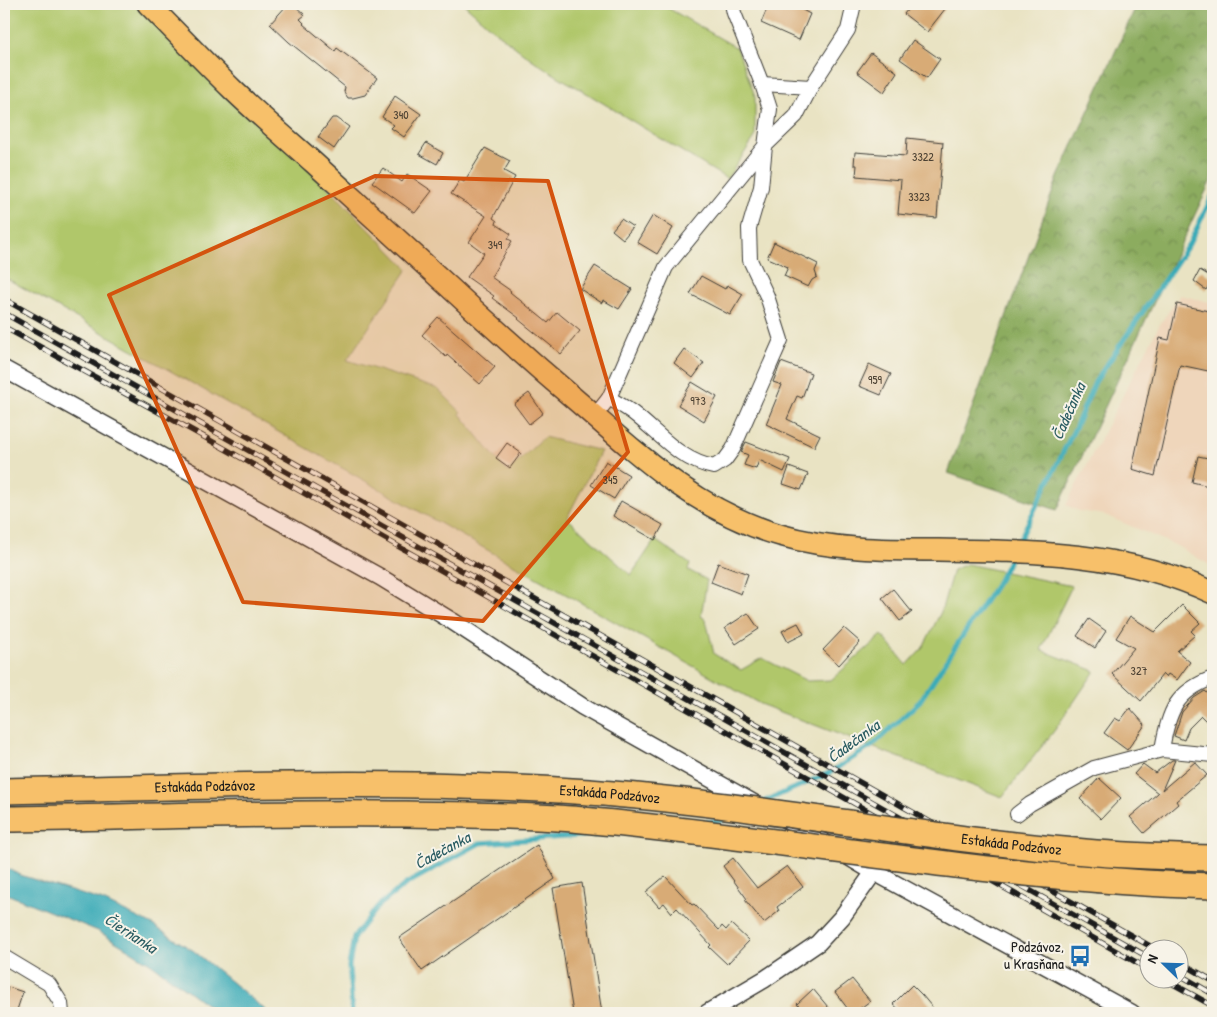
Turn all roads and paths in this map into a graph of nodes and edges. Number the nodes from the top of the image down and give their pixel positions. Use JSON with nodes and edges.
{"nodes":[{"id":1,"x":148,"y":4,"type":"edge"},
{"id":2,"x":732,"y":4,"type":"edge"},
{"id":3,"x":854,"y":4,"type":"edge"},
{"id":4,"x":762,"y":84,"type":"junction"},
{"id":5,"x":811,"y":87,"type":"junction"},
{"id":6,"x":765,"y":146,"type":"junction"},
{"id":7,"x":4,"y":369,"type":"edge"},
{"id":8,"x":609,"y":398,"type":"junction"},
{"id":9,"x":594,"y":417,"type":"junction"},
{"id":10,"x":1213,"y":593,"type":"edge"},
{"id":11,"x":1213,"y":678,"type":"edge"},
{"id":12,"x":1162,"y":750,"type":"junction"},
{"id":13,"x":1213,"y":755,"type":"edge"},
{"id":14,"x":4,"y":790,"type":"edge"},
{"id":15,"x":1017,"y":814,"type":"dead end"},
{"id":16,"x":4,"y":819,"type":"edge"},
{"id":17,"x":1213,"y":858,"type":"edge"},
{"id":18,"x":874,"y":872,"type":"junction"},
{"id":19,"x":1213,"y":886,"type":"edge"},
{"id":20,"x":4,"y":957,"type":"edge"},
{"id":21,"x":62,"y":1013,"type":"edge"},
{"id":22,"x":707,"y":1013,"type":"edge"},
{"id":23,"x":1132,"y":1013,"type":"edge"}],
"edges":[{"from":1,"to":9,"type":"main road"},
{"from":2,"to":4,"type":"street"},
{"from":3,"to":5,"type":"street"},
{"from":4,"to":5,"type":"street"},
{"from":4,"to":6,"type":"street"},
{"from":5,"to":6,"type":"street"},
{"from":6,"to":8,"type":"street"},
{"from":6,"to":8,"type":"street"},
{"from":7,"to":18,"type":"street","bridge":true},
{"from":8,"to":9,"type":"street"},
{"from":9,"to":10,"type":"main road"},
{"from":11,"to":12,"type":"street"},
{"from":12,"to":13,"type":"street"},
{"from":12,"to":15,"type":"street"},
{"from":14,"to":17,"type":"highway","name":"Estakáda Podzávoz","bridge":true},
{"from":16,"to":19,"type":"highway","name":"Estakáda Podzávoz","bridge":true},
{"from":18,"to":22,"type":"street"},
{"from":18,"to":23,"type":"street"},
{"from":20,"to":21,"type":"street"}]}
